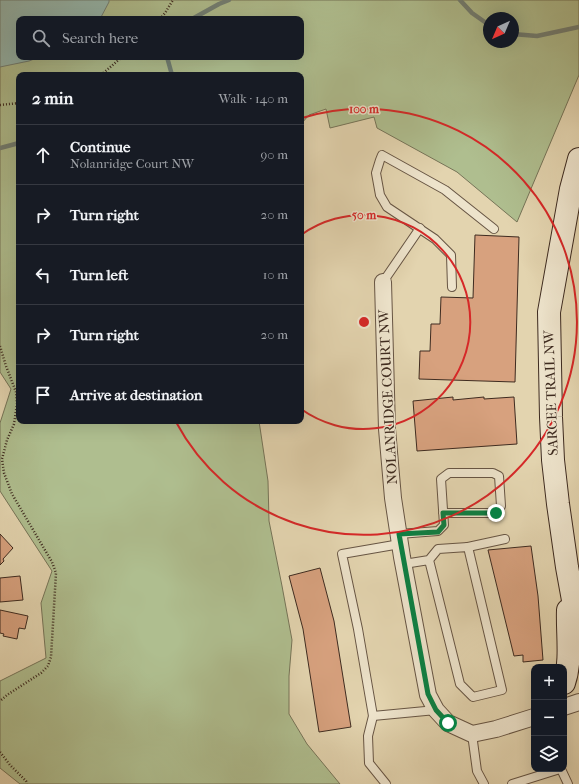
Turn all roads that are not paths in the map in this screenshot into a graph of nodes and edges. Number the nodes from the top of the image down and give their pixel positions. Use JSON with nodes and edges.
{"nodes":[{"id":1,"x":579,"y":159,"type":"edge"},
{"id":2,"x":420,"y":228,"type":"junction"},
{"id":3,"x":494,"y":228,"type":"dead end"},
{"id":4,"x":383,"y":282,"type":"joint"},
{"id":5,"x":452,"y":287,"type":"dead end"},
{"id":6,"x":443,"y":513,"type":"junction"},
{"id":7,"x":399,"y":539,"type":"junction"},
{"id":8,"x":505,"y":539,"type":"dead end"},
{"id":9,"x":468,"y":547,"type":"junction"},
{"id":10,"x":429,"y":560,"type":"junction"},
{"id":11,"x":404,"y":564,"type":"junction"},
{"id":12,"x":570,"y":587,"type":"junction"},
{"id":13,"x":579,"y":629,"type":"edge"},
{"id":14,"x":567,"y":674,"type":"edge"},
{"id":15,"x":579,"y":702,"type":"edge"},
{"id":16,"x":567,"y":706,"type":"edge"},
{"id":17,"x":436,"y":710,"type":"junction"},
{"id":18,"x":373,"y":716,"type":"junction"},
{"id":19,"x":531,"y":717,"type":"edge"},
{"id":20,"x":472,"y":734,"type":"junction"},
{"id":21,"x":552,"y":772,"type":"edge"},
{"id":22,"x":562,"y":772,"type":"edge"},
{"id":23,"x":522,"y":783,"type":"edge"},
{"id":24,"x":386,"y":784,"type":"edge"},
{"id":25,"x":484,"y":784,"type":"edge"},
{"id":26,"x":512,"y":784,"type":"edge"},
{"id":27,"x":568,"y":784,"type":"edge"}],
"edges":[{"from":1,"to":12,"type":"main road","name":"SARCEE TRAIL NW"},
{"from":2,"to":3,"type":"lane"},
{"from":2,"to":4,"type":"lane"},
{"from":2,"to":5,"type":"lane"},
{"from":4,"to":7,"type":"street","name":"NOLANRIDGE COURT NW"},
{"from":6,"to":6,"type":"lane"},
{"from":6,"to":7,"type":"lane"},
{"from":7,"to":11,"type":"street","name":"NOLANRIDGE COURT NW"},
{"from":7,"to":18,"type":"lane"},
{"from":8,"to":9,"type":"lane"},
{"from":9,"to":10,"type":"lane"},
{"from":9,"to":10,"type":"lane"},
{"from":10,"to":11,"type":"lane"},
{"from":11,"to":17,"type":"street","name":"NOLANRIDGE COURT NW"},
{"from":12,"to":13,"type":"main road","name":"SARCEE TRAIL NW"},
{"from":12,"to":14,"type":"main road"},
{"from":15,"to":16,"type":"street"},
{"from":17,"to":18,"type":"lane"},
{"from":17,"to":20,"type":"street","name":"NOLANRIDGE COURT NW"},
{"from":18,"to":24,"type":"lane"},
{"from":19,"to":20,"type":"street"},
{"from":20,"to":25,"type":"lane"},
{"from":21,"to":23,"type":"lane"},
{"from":22,"to":27,"type":"lane"},
{"from":23,"to":26,"type":"lane"}]}
